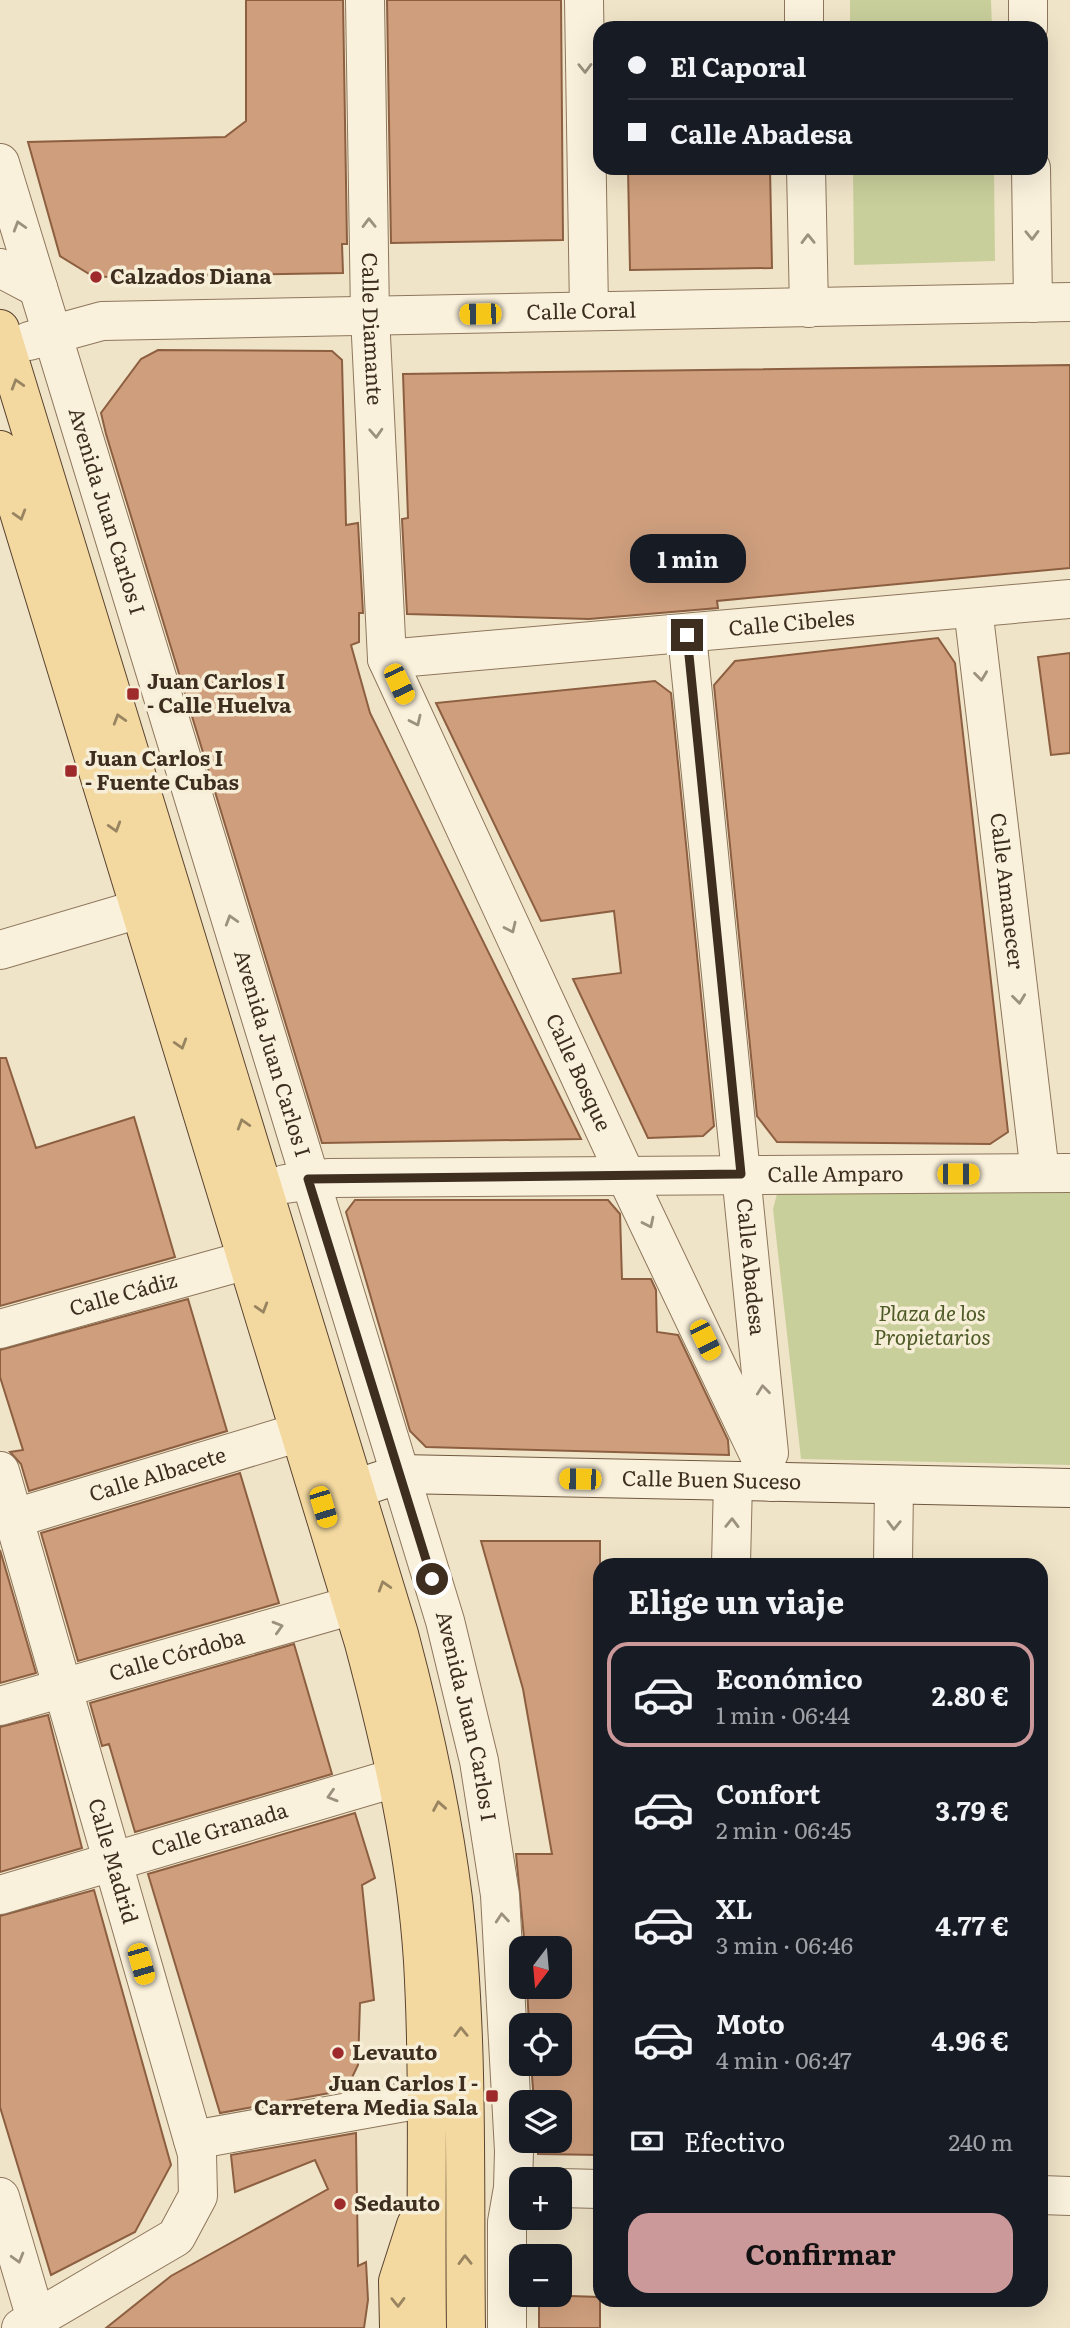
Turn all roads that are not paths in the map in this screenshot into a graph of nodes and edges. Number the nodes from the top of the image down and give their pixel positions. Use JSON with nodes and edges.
{"nodes":[{"id":1,"x":365,"y":0,"type":"edge"},
{"id":2,"x":584,"y":0,"type":"edge"},
{"id":3,"x":804,"y":0,"type":"edge"},
{"id":4,"x":1028,"y":0,"type":"edge"},
{"id":5,"x":804,"y":21,"type":"edge"},
{"id":6,"x":1028,"y":21,"type":"edge"},
{"id":7,"x":0,"y":163,"type":"edge"},
{"id":8,"x":806,"y":175,"type":"edge"},
{"id":9,"x":1032,"y":175,"type":"edge"},
{"id":10,"x":0,"y":268,"type":"edge"},
{"id":11,"x":38,"y":288,"type":"junction"},
{"id":12,"x":1052,"y":302,"type":"edge"},
{"id":13,"x":809,"y":308,"type":"junction"},
{"id":14,"x":589,"y":311,"type":"junction"},
{"id":15,"x":370,"y":316,"type":"junction"},
{"id":16,"x":52,"y":334,"type":"junction"},
{"id":17,"x":2,"y":342,"type":"edge"},
{"id":18,"x":66,"y":380,"type":"junction"},
{"id":19,"x":16,"y":442,"type":"edge"},
{"id":20,"x":1070,"y":600,"type":"edge"},
{"id":21,"x":973,"y":608,"type":"junction"},
{"id":22,"x":687,"y":635,"type":"junction"},
{"id":23,"x":387,"y":659,"type":"junction"},
{"id":24,"x":157,"y":904,"type":"junction"},
{"id":25,"x":0,"y":950,"type":"edge"},
{"id":26,"x":1055,"y":1173,"type":"edge"},
{"id":27,"x":625,"y":1174,"type":"junction"},
{"id":28,"x":741,"y":1174,"type":"junction"},
{"id":29,"x":308,"y":1179,"type":"junction"},
{"id":30,"x":263,"y":1189,"type":"junction"},
{"id":31,"x":247,"y":1260,"type":"junction"},
{"id":32,"x":0,"y":1329,"type":"edge"},
{"id":33,"x":300,"y":1432,"type":"junction"},
{"id":34,"x":0,"y":1471,"type":"edge"},
{"id":35,"x":400,"y":1474,"type":"junction"},
{"id":36,"x":733,"y":1481,"type":"junction"},
{"id":37,"x":772,"y":1482,"type":"junction"},
{"id":38,"x":894,"y":1485,"type":"junction"},
{"id":39,"x":1070,"y":1488,"type":"edge"},
{"id":40,"x":355,"y":1489,"type":"junction"},
{"id":41,"x":15,"y":1518,"type":"junction"},
{"id":42,"x":731,"y":1558,"type":"edge"},
{"id":43,"x":893,"y":1558,"type":"edge"},
{"id":44,"x":353,"y":1605,"type":"junction"},
{"id":45,"x":61,"y":1688,"type":"junction"},
{"id":46,"x":0,"y":1706,"type":"edge"},
{"id":47,"x":398,"y":1777,"type":"junction"},
{"id":48,"x":111,"y":1863,"type":"junction"},
{"id":49,"x":0,"y":1895,"type":"edge"},
{"id":50,"x":427,"y":2098,"type":"junction"},
{"id":51,"x":193,"y":2140,"type":"junction"},
{"id":52,"x":516,"y":2167,"type":"edge"},
{"id":53,"x":509,"y":2188,"type":"edge"},
{"id":54,"x":572,"y":2188,"type":"edge"},
{"id":55,"x":426,"y":2189,"type":"junction"},
{"id":56,"x":464,"y":2189,"type":"junction"},
{"id":57,"x":593,"y":2189,"type":"edge"},
{"id":58,"x":1048,"y":2195,"type":"edge"},
{"id":59,"x":1070,"y":2196,"type":"edge"},
{"id":60,"x":0,"y":2197,"type":"edge"},
{"id":61,"x":509,"y":2215,"type":"edge"},
{"id":62,"x":28,"y":2324,"type":"edge"},
{"id":63,"x":399,"y":2328,"type":"edge"},
{"id":64,"x":427,"y":2328,"type":"edge"},
{"id":65,"x":466,"y":2328,"type":"edge"},
{"id":66,"x":507,"y":2328,"type":"edge"}],
"edges":[{"from":15,"to":1,"type":"street","name":"Calle Diamante","one_way":true},
{"from":2,"to":14,"type":"street","one_way":true},
{"from":3,"to":5,"type":"street"},
{"from":4,"to":6,"type":"street"},
{"from":11,"to":7,"type":"street","name":"Avenida Juan Carlos I","one_way":true},
{"from":13,"to":8,"type":"street","one_way":true},
{"from":9,"to":12,"type":"street","one_way":true},
{"from":10,"to":11,"type":"street"},
{"from":11,"to":16,"type":"street","name":"Avenida Juan Carlos I"},
{"from":12,"to":13,"type":"street","name":"Calle Coral"},
{"from":13,"to":14,"type":"street","name":"Calle Coral"},
{"from":14,"to":15,"type":"street","name":"Calle Coral"},
{"from":15,"to":16,"type":"street","name":"Calle Coral"},
{"from":15,"to":23,"type":"street","name":"Calle Diamante","one_way":true},
{"from":16,"to":17,"type":"street","name":"Calle Coral"},
{"from":16,"to":18,"type":"street","name":"Avenida Juan Carlos I"},
{"from":19,"to":17,"type":"main road","name":"Avenida Juan Carlos I","one_way":true},
{"from":18,"to":19,"type":"street"},
{"from":29,"to":18,"type":"street","name":"Avenida Juan Carlos I","one_way":true},
{"from":19,"to":24,"type":"main road","name":"Avenida Juan Carlos I"},
{"from":20,"to":21,"type":"street","name":"Calle Cibeles"},
{"from":21,"to":22,"type":"street","name":"Calle Cibeles"},
{"from":21,"to":26,"type":"street","name":"Calle Amanecer","one_way":true},
{"from":22,"to":23,"type":"street","name":"Calle Cibeles"},
{"from":22,"to":28,"type":"street","name":"Calle Abadesa"},
{"from":23,"to":27,"type":"street","name":"Calle Bosque","one_way":true},
{"from":24,"to":25,"type":"street"},
{"from":30,"to":24,"type":"main road","name":"Avenida Juan Carlos I","one_way":true},
{"from":24,"to":31,"type":"main road","name":"Avenida Juan Carlos I","one_way":true},
{"from":26,"to":28,"type":"street","name":"Calle Amparo"},
{"from":27,"to":28,"type":"street","name":"Calle Amparo"},
{"from":27,"to":29,"type":"street","name":"Calle Amparo"},
{"from":27,"to":37,"type":"street","name":"Calle Bosque","one_way":true},
{"from":37,"to":28,"type":"street","name":"Calle Abadesa","one_way":true},
{"from":29,"to":30,"type":"street","name":"Calle Amparo"},
{"from":29,"to":35,"type":"street","name":"Avenida Juan Carlos I"},
{"from":30,"to":40,"type":"main road","name":"Avenida Juan Carlos I"},
{"from":31,"to":32,"type":"street","name":"Calle Cádiz"},
{"from":31,"to":33,"type":"main road","name":"Avenida Juan Carlos I","one_way":true},
{"from":33,"to":41,"type":"street","name":"Calle Albacete"},
{"from":33,"to":44,"type":"main road","name":"Avenida Juan Carlos I"},
{"from":34,"to":41,"type":"street","name":"Calle Madrid"},
{"from":35,"to":36,"type":"street","name":"Calle Buen Suceso"},
{"from":35,"to":40,"type":"street","name":"Calle Buen Suceso"},
{"from":52,"to":35,"type":"street","name":"Avenida Juan Carlos I","one_way":true},
{"from":36,"to":37,"type":"street","name":"Calle Buen Suceso"},
{"from":42,"to":36,"type":"street","one_way":true},
{"from":37,"to":38,"type":"street","name":"Calle Buen Suceso"},
{"from":38,"to":39,"type":"street","name":"Calle Buen Suceso"},
{"from":38,"to":43,"type":"street","one_way":true},
{"from":56,"to":40,"type":"main road","name":"Avenida Juan Carlos I","one_way":true},
{"from":41,"to":45,"type":"street","name":"Calle Madrid"},
{"from":45,"to":44,"type":"street","name":"Calle Córdoba","one_way":true},
{"from":44,"to":47,"type":"main road","name":"Avenida Juan Carlos I"},
{"from":45,"to":46,"type":"street","name":"Calle Córdoba"},
{"from":45,"to":48,"type":"street","name":"Calle Madrid"},
{"from":47,"to":48,"type":"street","name":"Calle Granada","one_way":true},
{"from":47,"to":50,"type":"main road","name":"Avenida Juan Carlos I"},
{"from":48,"to":49,"type":"street","name":"Calle Granada"},
{"from":48,"to":51,"type":"street","name":"Calle Madrid"},
{"from":50,"to":51,"type":"street"},
{"from":50,"to":55,"type":"main road","name":"Avenida Juan Carlos I"},
{"from":51,"to":62,"type":"street","name":"Calle Madrid"},
{"from":53,"to":56,"type":"street"},
{"from":54,"to":57,"type":"street"},
{"from":55,"to":56,"type":"street"},
{"from":55,"to":63,"type":"main road","one_way":true},
{"from":55,"to":64,"type":"main road","name":"Avenida Juan Carlos I"},
{"from":65,"to":56,"type":"main road","name":"Avenida Juan Carlos I","one_way":true},
{"from":58,"to":59,"type":"street"},
{"from":60,"to":62,"type":"street","one_way":true},
{"from":61,"to":66,"type":"street","name":"Avenida Juan Carlos I"}]}
